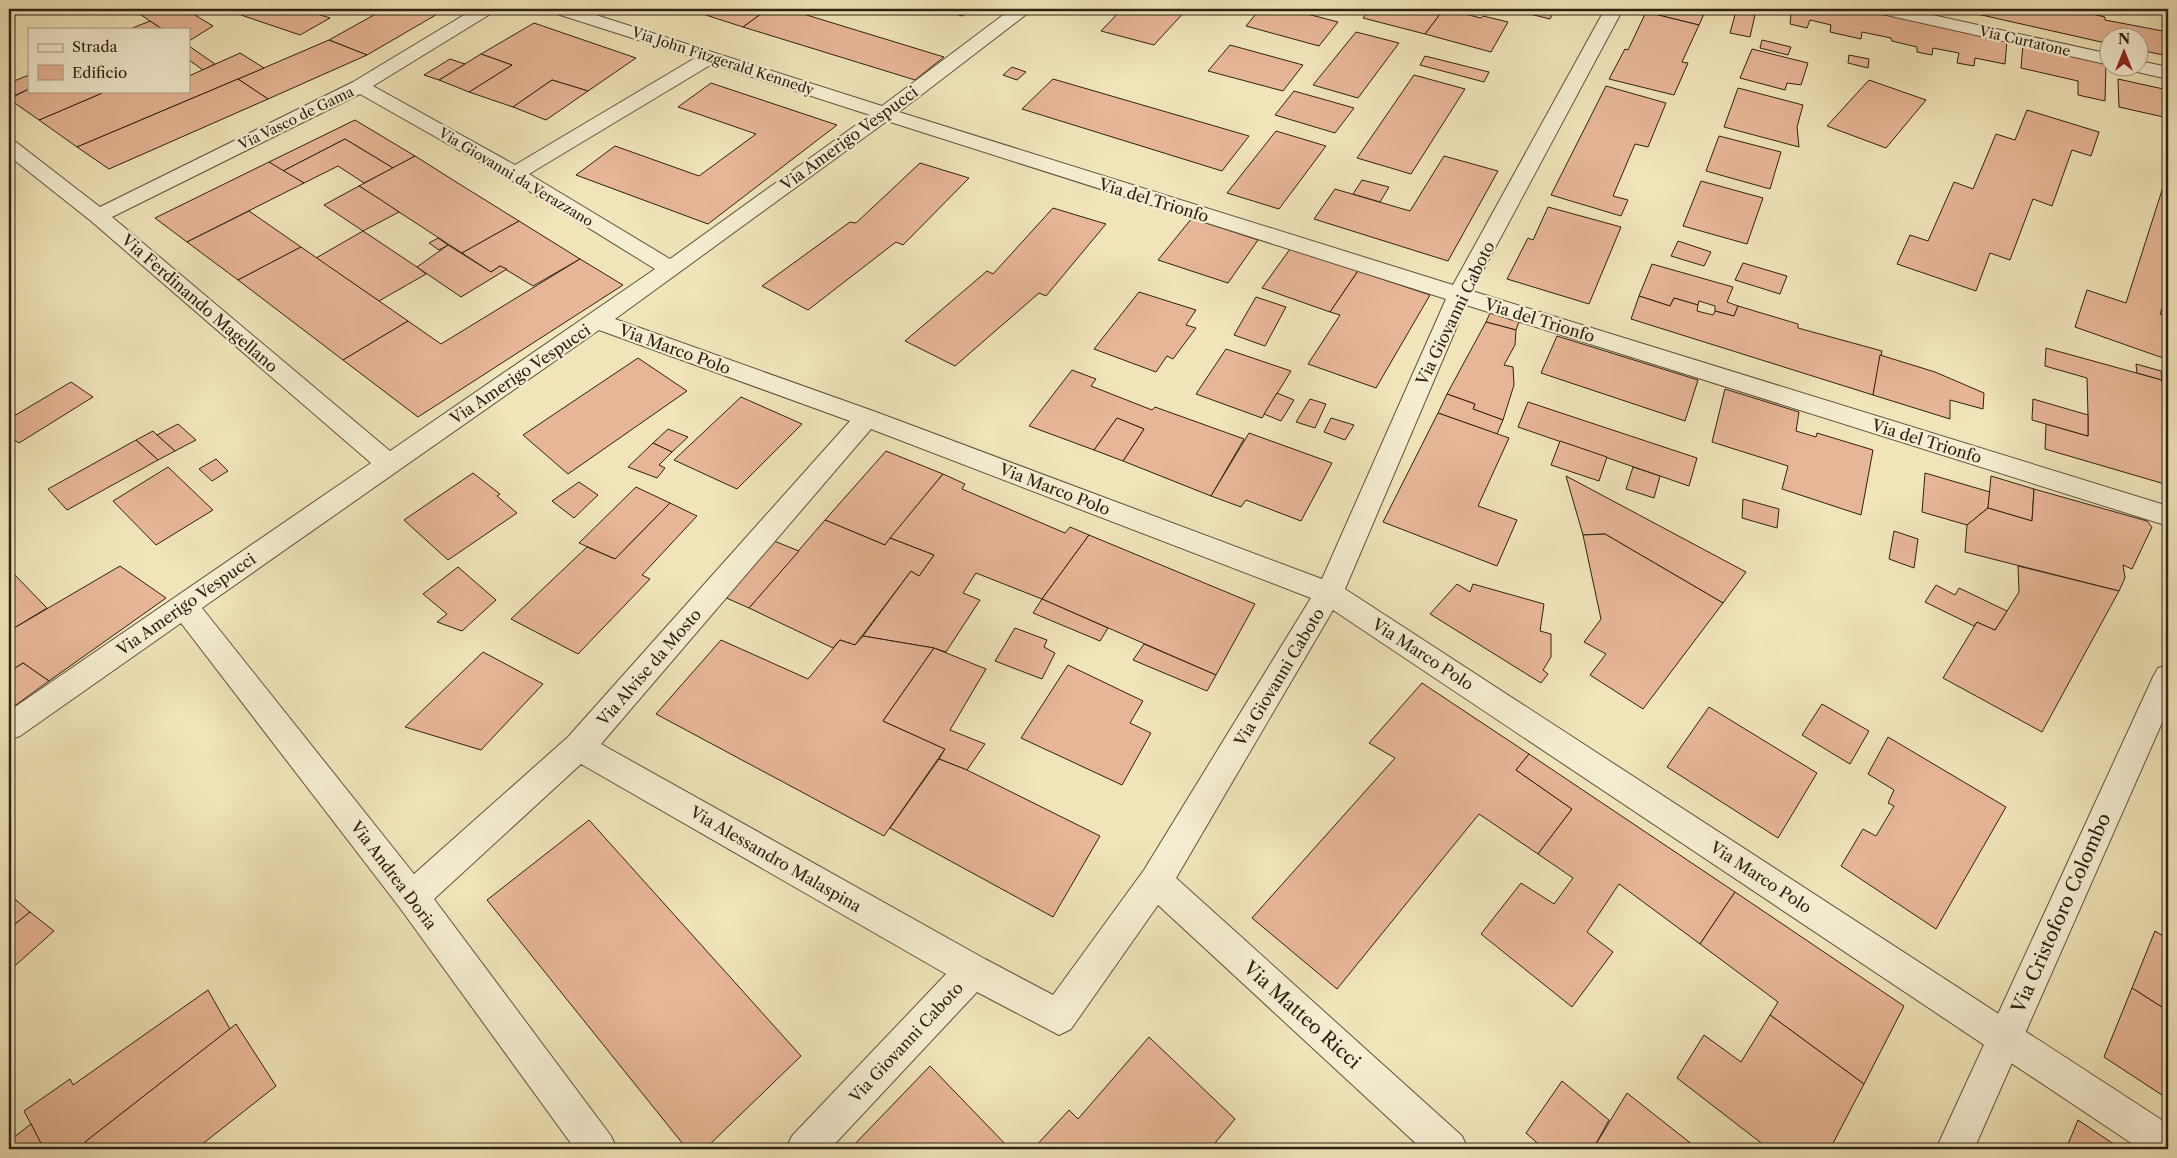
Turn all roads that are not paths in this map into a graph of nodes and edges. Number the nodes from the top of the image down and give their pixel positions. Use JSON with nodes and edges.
{"nodes":[{"id":1,"x":486,"y":9,"type":"edge"},
{"id":2,"x":560,"y":9,"type":"edge"},
{"id":3,"x":1022,"y":9,"type":"edge"},
{"id":4,"x":1614,"y":9,"type":"edge"},
{"id":5,"x":1882,"y":9,"type":"edge"},
{"id":6,"x":710,"y":56,"type":"junction"},
{"id":7,"x":2100,"y":58,"type":"edge"},
{"id":8,"x":2150,"y":69,"type":"edge"},
{"id":9,"x":2168,"y":73,"type":"edge"},
{"id":10,"x":360,"y":86,"type":"junction"},
{"id":11,"x":885,"y":112,"type":"junction"},
{"id":12,"x":9,"y":146,"type":"edge"},
{"id":13,"x":515,"y":174,"type":"junction"},
{"id":14,"x":98,"y":216,"type":"junction"},
{"id":15,"x":671,"y":270,"type":"junction"},
{"id":16,"x":1460,"y":295,"type":"junction"},
{"id":17,"x":597,"y":321,"type":"junction"},
{"id":18,"x":867,"y":418,"type":"junction"},
{"id":19,"x":388,"y":464,"type":"junction"},
{"id":20,"x":2168,"y":516,"type":"edge"},
{"id":21,"x":1329,"y":592,"type":"junction"},
{"id":22,"x":184,"y":606,"type":"junction"},
{"id":23,"x":2168,"y":677,"type":"edge"},
{"id":24,"x":9,"y":727,"type":"edge"},
{"id":25,"x":579,"y":746,"type":"junction"},
{"id":26,"x":1156,"y":881,"type":"junction"},
{"id":27,"x":412,"y":897,"type":"junction"},
{"id":28,"x":973,"y":971,"type":"junction"},
{"id":29,"x":2005,"y":1038,"type":"junction"},
{"id":30,"x":2168,"y":1146,"type":"edge"},
{"id":31,"x":598,"y":1149,"type":"edge"},
{"id":32,"x":805,"y":1149,"type":"edge"},
{"id":33,"x":1449,"y":1149,"type":"edge"},
{"id":34,"x":1954,"y":1149,"type":"edge"}],
"edges":[{"from":1,"to":10,"type":"street","name":"Via Vasco de Gama"},
{"from":2,"to":6,"type":"street","name":"Via John Fitzgerald Kennedy"},
{"from":3,"to":11,"type":"street","name":"Via Amerigo Vespucci"},
{"from":4,"to":16,"type":"street","name":"Via Giovanni Caboto"},
{"from":5,"to":7,"type":"street","name":"Via Curtatone"},
{"from":6,"to":11,"type":"street","name":"Via John Fitzgerald Kennedy"},
{"from":6,"to":13,"type":"street"},
{"from":8,"to":9,"type":"street"},
{"from":10,"to":13,"type":"street","name":"Via Giovanni da Verazzano"},
{"from":10,"to":14,"type":"street","name":"Via Vasco de Gama"},
{"from":11,"to":15,"type":"street","name":"Via Amerigo Vespucci"},
{"from":11,"to":16,"type":"street","name":"Via del Trionfo"},
{"from":12,"to":14,"type":"street","name":"Via Ferdinando Magellano"},
{"from":13,"to":15,"type":"street","name":"Via Giovanni da Verazzano"},
{"from":14,"to":19,"type":"street","name":"Via Ferdinando Magellano"},
{"from":15,"to":17,"type":"street","name":"Via Amerigo Vespucci"},
{"from":16,"to":20,"type":"street","name":"Via del Trionfo"},
{"from":16,"to":21,"type":"street","name":"Via Giovanni Caboto"},
{"from":17,"to":18,"type":"street","name":"Via Marco Polo"},
{"from":17,"to":19,"type":"street","name":"Via Amerigo Vespucci"},
{"from":18,"to":21,"type":"street","name":"Via Marco Polo"},
{"from":18,"to":25,"type":"street","name":"Via Alvise da Mosto"},
{"from":19,"to":22,"type":"street","name":"Via Amerigo Vespucci"},
{"from":21,"to":26,"type":"street","name":"Via Giovanni Caboto"},
{"from":21,"to":29,"type":"street","name":"Via Marco Polo"},
{"from":22,"to":24,"type":"street","name":"Via Amerigo Vespucci"},
{"from":22,"to":27,"type":"street","name":"Via Andrea Doria"},
{"from":23,"to":29,"type":"street","name":"Via Cristoforo Colombo"},
{"from":25,"to":27,"type":"street","name":"Via Alvise da Mosto"},
{"from":25,"to":28,"type":"street","name":"Via Alessandro Malaspina"},
{"from":26,"to":28,"type":"street","name":"Via Giovanni Caboto"},
{"from":26,"to":33,"type":"street","name":"Via Matteo Ricci"},
{"from":27,"to":31,"type":"street","name":"Via Andrea Doria"},
{"from":28,"to":32,"type":"street","name":"Via Giovanni Caboto"},
{"from":29,"to":30,"type":"street","name":"Via Marco Polo"},
{"from":29,"to":34,"type":"street","name":"Via Cristoforo Colombo"}]}
